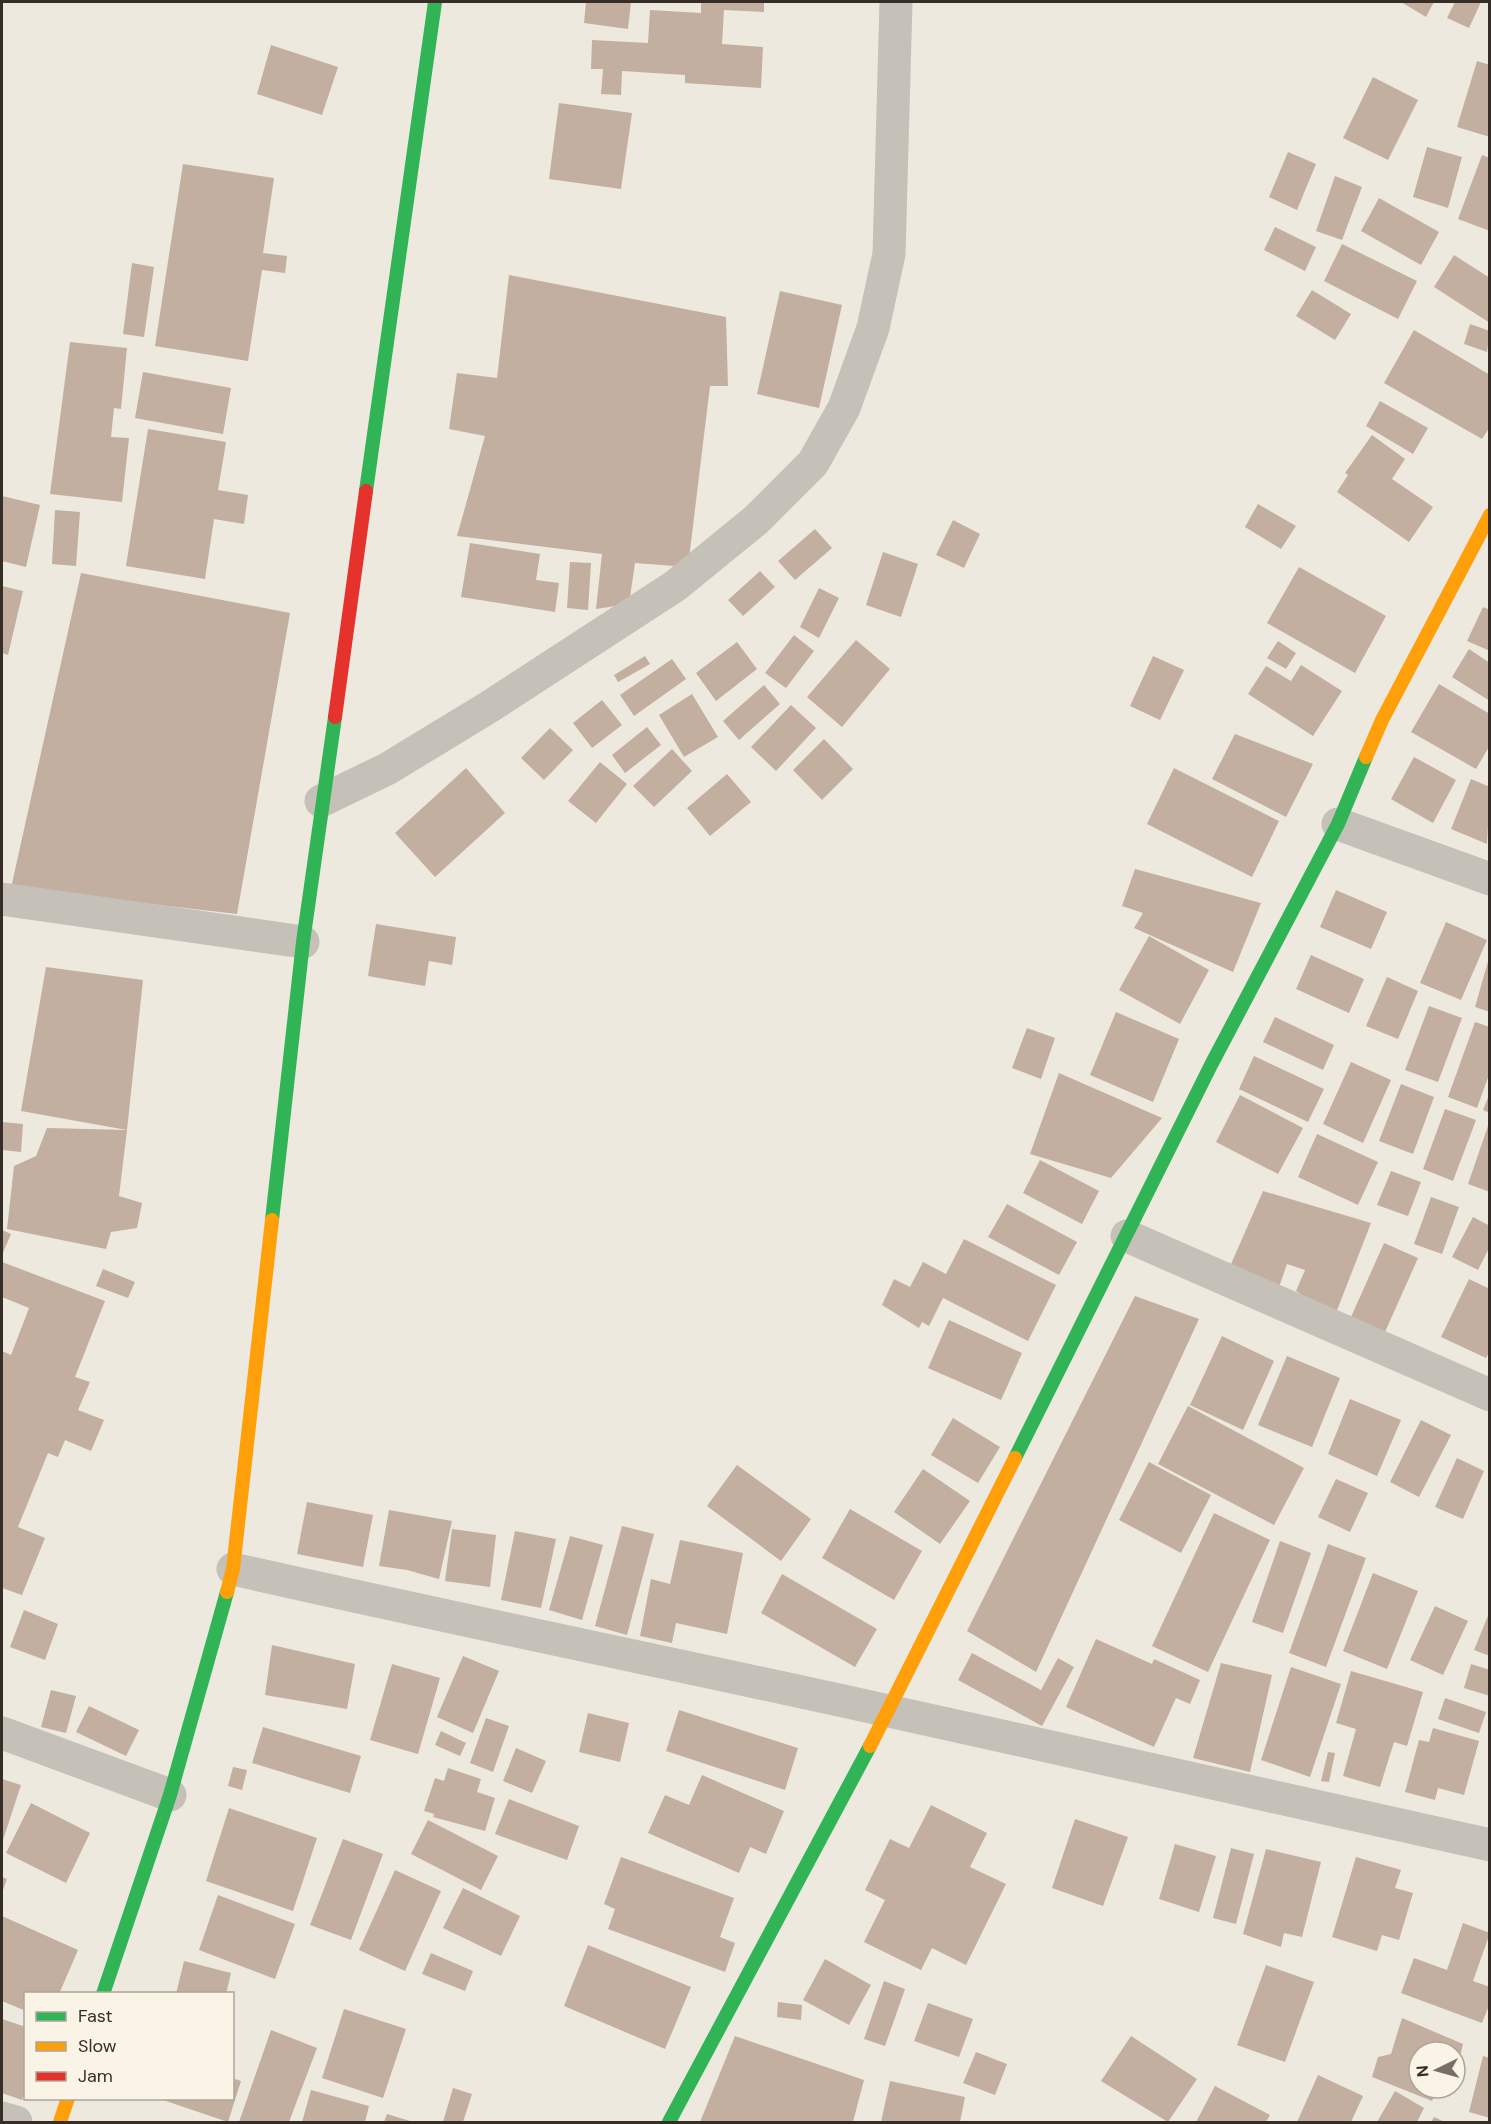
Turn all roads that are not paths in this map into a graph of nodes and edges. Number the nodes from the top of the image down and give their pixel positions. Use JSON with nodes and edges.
{"nodes":[{"id":1,"x":435,"y":2,"type":"edge"},
{"id":2,"x":896,"y":2,"type":"edge"},
{"id":3,"x":1490,"y":514,"type":"edge"},
{"id":4,"x":321,"y":801,"type":"junction"},
{"id":5,"x":1338,"y":824,"type":"junction"},
{"id":6,"x":1490,"y":879,"type":"edge"},
{"id":7,"x":2,"y":899,"type":"edge"},
{"id":8,"x":303,"y":942,"type":"junction"},
{"id":9,"x":1127,"y":1236,"type":"junction"},
{"id":10,"x":1490,"y":1395,"type":"edge"},
{"id":11,"x":233,"y":1569,"type":"junction"},
{"id":12,"x":889,"y":1711,"type":"junction"},
{"id":13,"x":2,"y":1733,"type":"edge"},
{"id":14,"x":170,"y":1795,"type":"junction"},
{"id":15,"x":1490,"y":1845,"type":"edge"},
{"id":16,"x":104,"y":1992,"type":"edge"},
{"id":17,"x":67,"y":2100,"type":"edge"},
{"id":18,"x":2,"y":2118,"type":"edge"},
{"id":19,"x":16,"y":2122,"type":"edge"},
{"id":20,"x":60,"y":2122,"type":"edge"},
{"id":21,"x":669,"y":2122,"type":"edge"}],
"edges":[{"from":1,"to":4,"type":"main road"},
{"from":2,"to":4,"type":"street"},
{"from":3,"to":5,"type":"main road"},
{"from":4,"to":8,"type":"main road"},
{"from":5,"to":6,"type":"street"},
{"from":5,"to":9,"type":"main road"},
{"from":7,"to":8,"type":"street"},
{"from":8,"to":11,"type":"main road"},
{"from":9,"to":10,"type":"street"},
{"from":9,"to":12,"type":"main road"},
{"from":11,"to":12,"type":"street"},
{"from":11,"to":14,"type":"main road"},
{"from":12,"to":15,"type":"street"},
{"from":12,"to":21,"type":"main road"},
{"from":13,"to":14,"type":"street"},
{"from":14,"to":16,"type":"main road"},
{"from":17,"to":20,"type":"main road"},
{"from":18,"to":19,"type":"street"}]}
